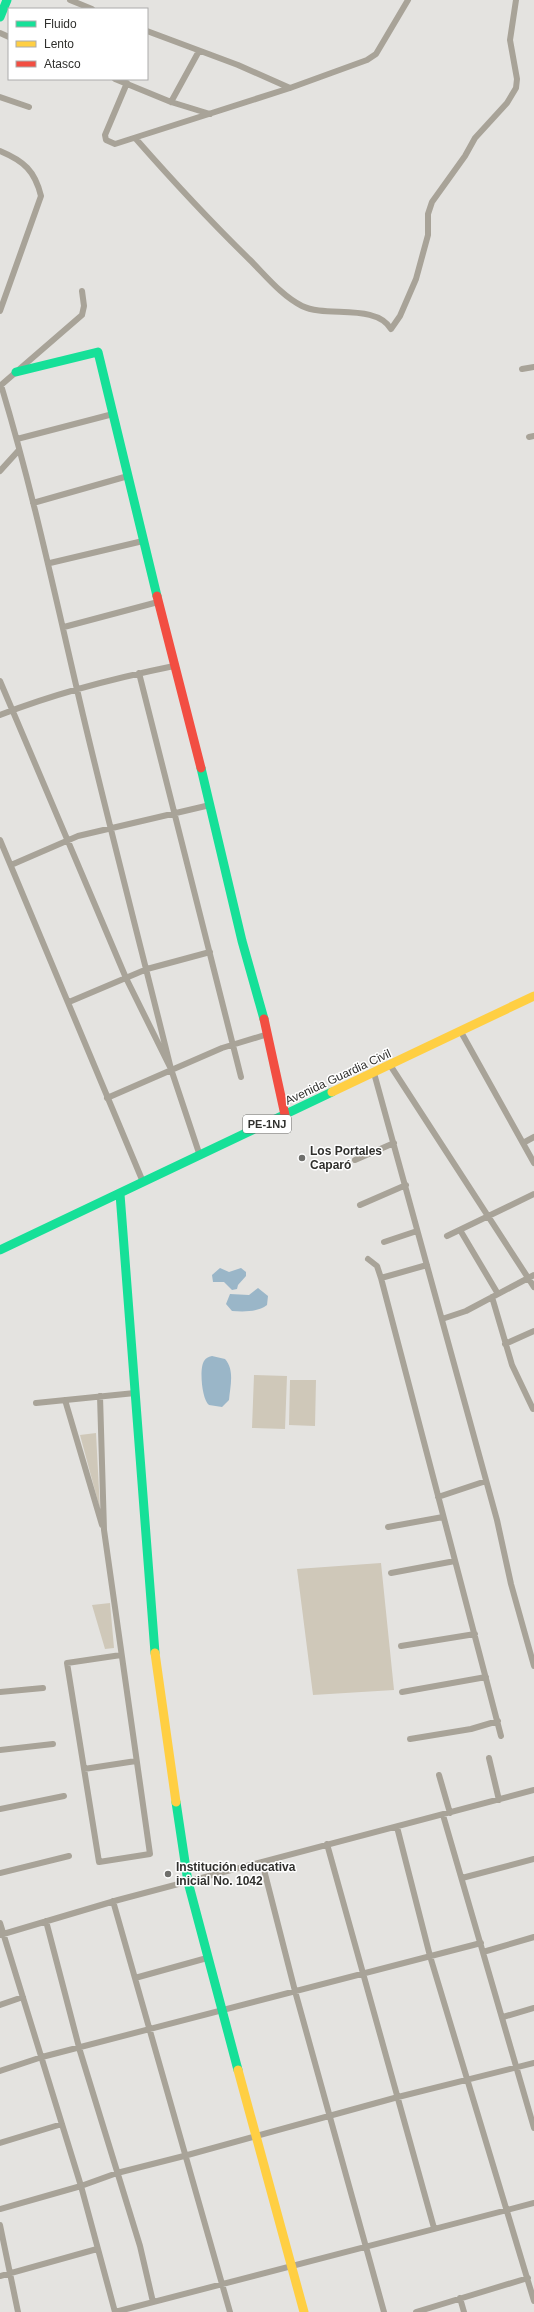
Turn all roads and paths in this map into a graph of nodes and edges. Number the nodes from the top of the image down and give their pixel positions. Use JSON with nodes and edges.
{"nodes":[{"id":1,"x":7,"y":0,"type":"edge"},
{"id":2,"x":70,"y":0,"type":"edge"},
{"id":3,"x":408,"y":0,"type":"edge"},
{"id":4,"x":516,"y":0,"type":"edge"},
{"id":5,"x":90,"y":8,"type":"edge"},
{"id":6,"x":0,"y":17,"type":"edge"},
{"id":7,"x":148,"y":31,"type":"edge"},
{"id":8,"x":199,"y":51,"type":"junction"},
{"id":9,"x":119,"y":80,"type":"edge"},
{"id":10,"x":127,"y":83,"type":"junction"},
{"id":11,"x":290,"y":88,"type":"junction"},
{"id":12,"x":0,"y":97,"type":"edge"},
{"id":13,"x":171,"y":102,"type":"junction"},
{"id":14,"x":29,"y":107,"type":"dead end"},
{"id":15,"x":210,"y":114,"type":"junction"},
{"id":16,"x":136,"y":139,"type":"junction"},
{"id":17,"x":1,"y":153,"type":"edge"},
{"id":18,"x":82,"y":291,"type":"dead end"},
{"id":19,"x":0,"y":311,"type":"edge"},
{"id":20,"x":534,"y":367,"type":"edge"},
{"id":21,"x":522,"y":369,"type":"dead end"},
{"id":22,"x":16,"y":372,"type":"junction"},
{"id":23,"x":0,"y":386,"type":"edge"},
{"id":24,"x":113,"y":414,"type":"junction"},
{"id":25,"x":17,"y":439,"type":"junction"},
{"id":26,"x":19,"y":450,"type":"junction"},
{"id":27,"x":0,"y":471,"type":"edge"},
{"id":28,"x":128,"y":476,"type":"junction"},
{"id":29,"x":33,"y":502,"type":"junction"},
{"id":30,"x":143,"y":541,"type":"junction"},
{"id":31,"x":50,"y":563,"type":"junction"},
{"id":32,"x":158,"y":602,"type":"junction"},
{"id":33,"x":64,"y":627,"type":"junction"},
{"id":34,"x":174,"y":666,"type":"junction"},
{"id":35,"x":139,"y":673,"type":"junction"},
{"id":36,"x":0,"y":681,"type":"edge"},
{"id":37,"x":77,"y":689,"type":"junction"},
{"id":38,"x":12,"y":710,"type":"junction"},
{"id":39,"x":0,"y":715,"type":"edge"},
{"id":40,"x":210,"y":805,"type":"junction"},
{"id":41,"x":174,"y":814,"type":"junction"},
{"id":42,"x":110,"y":828,"type":"junction"},
{"id":43,"x":0,"y":840,"type":"edge"},
{"id":44,"x":67,"y":840,"type":"junction"},
{"id":45,"x":11,"y":865,"type":"junction"},
{"id":46,"x":210,"y":952,"type":"junction"},
{"id":47,"x":147,"y":969,"type":"junction"},
{"id":48,"x":126,"y":978,"type":"junction"},
{"id":49,"x":534,"y":996,"type":"edge"},
{"id":50,"x":69,"y":1002,"type":"junction"},
{"id":51,"x":461,"y":1032,"type":"junction"},
{"id":52,"x":268,"y":1034,"type":"junction"},
{"id":53,"x":233,"y":1044,"type":"junction"},
{"id":54,"x":390,"y":1065,"type":"junction"},
{"id":55,"x":171,"y":1069,"type":"junction"},
{"id":56,"x":374,"y":1073,"type":"junction"},
{"id":57,"x":241,"y":1077,"type":"dead end"},
{"id":58,"x":107,"y":1098,"type":"junction"},
{"id":59,"x":285,"y":1115,"type":"junction"},
{"id":60,"x":534,"y":1137,"type":"edge"},
{"id":61,"x":394,"y":1142,"type":"junction"},
{"id":62,"x":523,"y":1144,"type":"junction"},
{"id":63,"x":200,"y":1156,"type":"junction"},
{"id":64,"x":355,"y":1160,"type":"dead end"},
{"id":65,"x":534,"y":1163,"type":"edge"},
{"id":66,"x":143,"y":1182,"type":"junction"},
{"id":67,"x":406,"y":1186,"type":"junction"},
{"id":68,"x":120,"y":1194,"type":"junction"},
{"id":69,"x":534,"y":1194,"type":"edge"},
{"id":70,"x":360,"y":1204,"type":"dead end"},
{"id":71,"x":489,"y":1216,"type":"junction"},
{"id":72,"x":417,"y":1230,"type":"junction"},
{"id":73,"x":460,"y":1230,"type":"junction"},
{"id":74,"x":447,"y":1236,"type":"dead end"},
{"id":75,"x":384,"y":1242,"type":"dead end"},
{"id":76,"x":0,"y":1250,"type":"edge"},
{"id":77,"x":368,"y":1259,"type":"dead end"},
{"id":78,"x":427,"y":1265,"type":"junction"},
{"id":79,"x":531,"y":1277,"type":"edge"},
{"id":80,"x":381,"y":1278,"type":"junction"},
{"id":81,"x":534,"y":1287,"type":"edge"},
{"id":82,"x":495,"y":1295,"type":"junction"},
{"id":83,"x":442,"y":1319,"type":"junction"},
{"id":84,"x":534,"y":1331,"type":"edge"},
{"id":85,"x":505,"y":1344,"type":"junction"},
{"id":86,"x":135,"y":1393,"type":"junction"},
{"id":87,"x":100,"y":1396,"type":"junction"},
{"id":88,"x":65,"y":1400,"type":"junction"},
{"id":89,"x":36,"y":1403,"type":"dead end"},
{"id":90,"x":532,"y":1409,"type":"dead end"},
{"id":91,"x":486,"y":1482,"type":"junction"},
{"id":92,"x":438,"y":1497,"type":"junction"},
{"id":93,"x":443,"y":1517,"type":"junction"},
{"id":94,"x":388,"y":1527,"type":"dead end"},
{"id":95,"x":104,"y":1530,"type":"junction"},
{"id":96,"x":455,"y":1561,"type":"junction"},
{"id":97,"x":391,"y":1573,"type":"dead end"},
{"id":98,"x":474,"y":1634,"type":"junction"},
{"id":99,"x":401,"y":1646,"type":"dead end"},
{"id":100,"x":121,"y":1655,"type":"junction"},
{"id":101,"x":534,"y":1666,"type":"edge"},
{"id":102,"x":486,"y":1677,"type":"junction"},
{"id":103,"x":42,"y":1688,"type":"dead end"},
{"id":104,"x":0,"y":1692,"type":"edge"},
{"id":105,"x":402,"y":1692,"type":"dead end"},
{"id":106,"x":498,"y":1721,"type":"junction"},
{"id":107,"x":501,"y":1736,"type":"dead end"},
{"id":108,"x":410,"y":1739,"type":"dead end"},
{"id":109,"x":53,"y":1744,"type":"dead end"},
{"id":110,"x":0,"y":1750,"type":"edge"},
{"id":111,"x":489,"y":1758,"type":"dead end"},
{"id":112,"x":136,"y":1761,"type":"junction"},
{"id":113,"x":84,"y":1769,"type":"junction"},
{"id":114,"x":439,"y":1775,"type":"dead end"},
{"id":115,"x":534,"y":1790,"type":"edge"},
{"id":116,"x":64,"y":1796,"type":"dead end"},
{"id":117,"x":499,"y":1800,"type":"junction"},
{"id":118,"x":0,"y":1809,"type":"edge"},
{"id":119,"x":450,"y":1813,"type":"junction"},
{"id":120,"x":443,"y":1815,"type":"junction"},
{"id":121,"x":397,"y":1827,"type":"junction"},
{"id":122,"x":327,"y":1844,"type":"junction"},
{"id":123,"x":69,"y":1856,"type":"dead end"},
{"id":124,"x":534,"y":1859,"type":"edge"},
{"id":125,"x":262,"y":1862,"type":"junction"},
{"id":126,"x":0,"y":1873,"type":"edge"},
{"id":127,"x":462,"y":1878,"type":"junction"},
{"id":128,"x":188,"y":1882,"type":"junction"},
{"id":129,"x":113,"y":1901,"type":"junction"},
{"id":130,"x":46,"y":1921,"type":"junction"},
{"id":131,"x":0,"y":1923,"type":"edge"},
{"id":132,"x":2,"y":1934,"type":"edge"},
{"id":133,"x":534,"y":1937,"type":"edge"},
{"id":134,"x":481,"y":1943,"type":"junction"},
{"id":135,"x":483,"y":1952,"type":"junction"},
{"id":136,"x":430,"y":1956,"type":"junction"},
{"id":137,"x":207,"y":1958,"type":"junction"},
{"id":138,"x":364,"y":1973,"type":"junction"},
{"id":139,"x":135,"y":1978,"type":"junction"},
{"id":140,"x":295,"y":1991,"type":"junction"},
{"id":141,"x":24,"y":1997,"type":"junction"},
{"id":142,"x":0,"y":2005,"type":"edge"},
{"id":143,"x":534,"y":2008,"type":"edge"},
{"id":144,"x":221,"y":2010,"type":"junction"},
{"id":145,"x":503,"y":2017,"type":"junction"},
{"id":146,"x":150,"y":2030,"type":"junction"},
{"id":147,"x":80,"y":2048,"type":"junction"},
{"id":148,"x":42,"y":2057,"type":"junction"},
{"id":149,"x":534,"y":2063,"type":"edge"},
{"id":150,"x":518,"y":2067,"type":"junction"},
{"id":151,"x":0,"y":2071,"type":"edge"},
{"id":152,"x":467,"y":2080,"type":"junction"},
{"id":153,"x":398,"y":2097,"type":"junction"},
{"id":154,"x":330,"y":2116,"type":"junction"},
{"id":155,"x":62,"y":2124,"type":"junction"},
{"id":156,"x":534,"y":2128,"type":"edge"},
{"id":157,"x":255,"y":2136,"type":"junction"},
{"id":158,"x":0,"y":2143,"type":"edge"},
{"id":159,"x":184,"y":2156,"type":"junction"},
{"id":160,"x":116,"y":2173,"type":"junction"},
{"id":161,"x":81,"y":2186,"type":"junction"},
{"id":162,"x":534,"y":2202,"type":"edge"},
{"id":163,"x":0,"y":2209,"type":"edge"},
{"id":164,"x":507,"y":2209,"type":"junction"},
{"id":165,"x":0,"y":2225,"type":"edge"},
{"id":166,"x":434,"y":2228,"type":"junction"},
{"id":167,"x":366,"y":2246,"type":"junction"},
{"id":168,"x":98,"y":2249,"type":"junction"},
{"id":169,"x":291,"y":2264,"type":"junction"},
{"id":170,"x":9,"y":2273,"type":"junction"},
{"id":171,"x":0,"y":2276,"type":"edge"},
{"id":172,"x":528,"y":2278,"type":"junction"},
{"id":173,"x":222,"y":2284,"type":"junction"},
{"id":174,"x":460,"y":2298,"type":"junction"},
{"id":175,"x":534,"y":2301,"type":"edge"},
{"id":176,"x":153,"y":2302,"type":"junction"},
{"id":177,"x":18,"y":2312,"type":"edge"},
{"id":178,"x":115,"y":2312,"type":"edge"},
{"id":179,"x":230,"y":2312,"type":"edge"},
{"id":180,"x":304,"y":2312,"type":"edge"},
{"id":181,"x":384,"y":2312,"type":"edge"},
{"id":182,"x":416,"y":2312,"type":"edge"},
{"id":183,"x":464,"y":2312,"type":"edge"}],
"edges":[{"from":1,"to":6,"type":"main road"},
{"from":2,"to":5,"type":"street"},
{"from":3,"to":11,"type":"street"},
{"from":4,"to":16,"type":"street"},
{"from":7,"to":8,"type":"street"},
{"from":8,"to":11,"type":"street"},
{"from":8,"to":13,"type":"street"},
{"from":9,"to":10,"type":"street"},
{"from":10,"to":13,"type":"street"},
{"from":10,"to":16,"type":"street"},
{"from":11,"to":15,"type":"street"},
{"from":12,"to":14,"type":"street"},
{"from":13,"to":15,"type":"street"},
{"from":15,"to":16,"type":"street"},
{"from":17,"to":19,"type":"street"},
{"from":18,"to":22,"type":"street"},
{"from":20,"to":21,"type":"street"},
{"from":22,"to":23,"type":"street"},
{"from":22,"to":24,"type":"main road"},
{"from":23,"to":25,"type":"street"},
{"from":24,"to":25,"type":"street"},
{"from":24,"to":28,"type":"main road"},
{"from":25,"to":26,"type":"street"},
{"from":26,"to":27,"type":"street"},
{"from":26,"to":29,"type":"street"},
{"from":28,"to":29,"type":"street"},
{"from":28,"to":30,"type":"main road"},
{"from":29,"to":31,"type":"street"},
{"from":30,"to":31,"type":"street"},
{"from":30,"to":32,"type":"main road"},
{"from":31,"to":33,"type":"street"},
{"from":32,"to":33,"type":"street"},
{"from":32,"to":34,"type":"main road"},
{"from":33,"to":37,"type":"street"},
{"from":34,"to":35,"type":"street"},
{"from":34,"to":40,"type":"main road"},
{"from":35,"to":37,"type":"street"},
{"from":35,"to":41,"type":"street"},
{"from":36,"to":38,"type":"street"},
{"from":37,"to":38,"type":"street"},
{"from":37,"to":42,"type":"street"},
{"from":38,"to":39,"type":"street"},
{"from":38,"to":44,"type":"street"},
{"from":40,"to":41,"type":"street"},
{"from":40,"to":52,"type":"main road"},
{"from":41,"to":42,"type":"street"},
{"from":41,"to":46,"type":"street"},
{"from":42,"to":44,"type":"street"},
{"from":42,"to":47,"type":"street"},
{"from":43,"to":45,"type":"street"},
{"from":44,"to":45,"type":"street"},
{"from":44,"to":48,"type":"street"},
{"from":45,"to":50,"type":"street"},
{"from":46,"to":47,"type":"street"},
{"from":46,"to":53,"type":"street"},
{"from":47,"to":48,"type":"street"},
{"from":47,"to":55,"type":"street"},
{"from":48,"to":50,"type":"street"},
{"from":48,"to":55,"type":"street"},
{"from":49,"to":51,"type":"main road","name":"Avenida Guardia Civil","number":"PE-1NJ"},
{"from":50,"to":58,"type":"street"},
{"from":51,"to":54,"type":"main road","name":"Avenida Guardia Civil","number":"PE-1NJ"},
{"from":51,"to":62,"type":"street"},
{"from":52,"to":53,"type":"street"},
{"from":52,"to":59,"type":"main road"},
{"from":53,"to":55,"type":"street"},
{"from":53,"to":57,"type":"street"},
{"from":54,"to":56,"type":"main road","name":"Avenida Guardia Civil","number":"PE-1NJ"},
{"from":54,"to":71,"type":"street"},
{"from":55,"to":58,"type":"street"},
{"from":55,"to":63,"type":"street"},
{"from":56,"to":59,"type":"main road","name":"Avenida Guardia Civil","number":"PE-1NJ"},
{"from":56,"to":61,"type":"street"},
{"from":58,"to":66,"type":"street"},
{"from":59,"to":63,"type":"main road","name":"Avenida Guardia Civil","number":"PE-1NJ"},
{"from":60,"to":62,"type":"street"},
{"from":61,"to":64,"type":"street"},
{"from":61,"to":67,"type":"street"},
{"from":62,"to":65,"type":"street"},
{"from":63,"to":66,"type":"main road","name":"Avenida Guardia Civil","number":"PE-1NJ"},
{"from":66,"to":68,"type":"main road","name":"Avenida Guardia Civil","number":"PE-1NJ"},
{"from":67,"to":70,"type":"street"},
{"from":67,"to":72,"type":"street"},
{"from":68,"to":76,"type":"main road","name":"Avenida Guardia Civil","number":"PE-1NJ"},
{"from":68,"to":86,"type":"main road"},
{"from":69,"to":71,"type":"street"},
{"from":71,"to":73,"type":"street"},
{"from":71,"to":79,"type":"street"},
{"from":72,"to":75,"type":"street"},
{"from":72,"to":78,"type":"street"},
{"from":73,"to":74,"type":"street"},
{"from":73,"to":82,"type":"street"},
{"from":77,"to":80,"type":"street"},
{"from":78,"to":80,"type":"street"},
{"from":78,"to":83,"type":"street"},
{"from":79,"to":81,"type":"street"},
{"from":79,"to":82,"type":"street"},
{"from":80,"to":92,"type":"street"},
{"from":82,"to":83,"type":"street"},
{"from":82,"to":85,"type":"street"},
{"from":83,"to":91,"type":"street"},
{"from":84,"to":85,"type":"street"},
{"from":85,"to":90,"type":"street"},
{"from":86,"to":87,"type":"street"},
{"from":86,"to":128,"type":"main road"},
{"from":87,"to":88,"type":"street"},
{"from":87,"to":95,"type":"street"},
{"from":88,"to":89,"type":"street"},
{"from":88,"to":95,"type":"street"},
{"from":91,"to":92,"type":"street"},
{"from":91,"to":101,"type":"street"},
{"from":92,"to":93,"type":"street"},
{"from":93,"to":94,"type":"street"},
{"from":93,"to":96,"type":"street"},
{"from":95,"to":100,"type":"street"},
{"from":96,"to":97,"type":"street"},
{"from":96,"to":98,"type":"street"},
{"from":98,"to":99,"type":"street"},
{"from":98,"to":102,"type":"street"},
{"from":100,"to":112,"type":"street"},
{"from":100,"to":113,"type":"street"},
{"from":102,"to":105,"type":"street"},
{"from":102,"to":106,"type":"street"},
{"from":103,"to":104,"type":"street"},
{"from":106,"to":107,"type":"street"},
{"from":106,"to":108,"type":"street"},
{"from":109,"to":110,"type":"street"},
{"from":111,"to":117,"type":"street"},
{"from":112,"to":113,"type":"street"},
{"from":112,"to":113,"type":"street"},
{"from":114,"to":119,"type":"street"},
{"from":115,"to":117,"type":"street"},
{"from":116,"to":118,"type":"street"},
{"from":117,"to":119,"type":"street"},
{"from":119,"to":120,"type":"street"},
{"from":120,"to":121,"type":"street"},
{"from":120,"to":127,"type":"street"},
{"from":121,"to":122,"type":"street"},
{"from":121,"to":136,"type":"street"},
{"from":122,"to":125,"type":"street"},
{"from":122,"to":138,"type":"street"},
{"from":123,"to":126,"type":"street"},
{"from":124,"to":127,"type":"street"},
{"from":125,"to":128,"type":"street"},
{"from":125,"to":140,"type":"street"},
{"from":127,"to":134,"type":"street"},
{"from":128,"to":129,"type":"street"},
{"from":128,"to":137,"type":"main road"},
{"from":129,"to":130,"type":"street"},
{"from":129,"to":139,"type":"street"},
{"from":130,"to":132,"type":"street"},
{"from":130,"to":147,"type":"street"},
{"from":131,"to":132,"type":"street"},
{"from":132,"to":141,"type":"street"},
{"from":133,"to":135,"type":"street"},
{"from":134,"to":135,"type":"street"},
{"from":134,"to":136,"type":"street"},
{"from":135,"to":145,"type":"street"},
{"from":136,"to":138,"type":"street"},
{"from":136,"to":152,"type":"street"},
{"from":137,"to":139,"type":"street"},
{"from":137,"to":144,"type":"main road"},
{"from":138,"to":140,"type":"street"},
{"from":138,"to":153,"type":"street"},
{"from":139,"to":146,"type":"street"},
{"from":140,"to":144,"type":"street"},
{"from":140,"to":154,"type":"street"},
{"from":141,"to":142,"type":"street"},
{"from":141,"to":148,"type":"street"},
{"from":143,"to":145,"type":"street"},
{"from":144,"to":146,"type":"street"},
{"from":144,"to":157,"type":"main road"},
{"from":145,"to":150,"type":"street"},
{"from":146,"to":147,"type":"street"},
{"from":146,"to":159,"type":"street"},
{"from":147,"to":148,"type":"street"},
{"from":147,"to":160,"type":"street"},
{"from":148,"to":151,"type":"street"},
{"from":148,"to":155,"type":"street"},
{"from":149,"to":150,"type":"street"},
{"from":150,"to":152,"type":"street"},
{"from":150,"to":156,"type":"street"},
{"from":152,"to":153,"type":"street"},
{"from":152,"to":164,"type":"street"},
{"from":153,"to":154,"type":"street"},
{"from":153,"to":166,"type":"street"},
{"from":154,"to":157,"type":"street"},
{"from":154,"to":167,"type":"street"},
{"from":155,"to":158,"type":"street"},
{"from":155,"to":161,"type":"street"},
{"from":157,"to":159,"type":"street"},
{"from":157,"to":169,"type":"main road"},
{"from":159,"to":160,"type":"street"},
{"from":159,"to":173,"type":"street"},
{"from":160,"to":161,"type":"street"},
{"from":160,"to":176,"type":"street"},
{"from":161,"to":163,"type":"street"},
{"from":161,"to":168,"type":"street"},
{"from":162,"to":164,"type":"street"},
{"from":164,"to":166,"type":"street"},
{"from":164,"to":172,"type":"street"},
{"from":165,"to":170,"type":"street"},
{"from":166,"to":167,"type":"street"},
{"from":167,"to":169,"type":"street"},
{"from":167,"to":181,"type":"street"},
{"from":168,"to":170,"type":"street"},
{"from":168,"to":178,"type":"street"},
{"from":169,"to":173,"type":"street"},
{"from":169,"to":180,"type":"main road"},
{"from":170,"to":171,"type":"street"},
{"from":170,"to":177,"type":"street"},
{"from":172,"to":174,"type":"street"},
{"from":172,"to":175,"type":"street"},
{"from":173,"to":176,"type":"street"},
{"from":173,"to":179,"type":"street"},
{"from":174,"to":182,"type":"street"},
{"from":174,"to":183,"type":"street"},
{"from":176,"to":178,"type":"street"}]}
